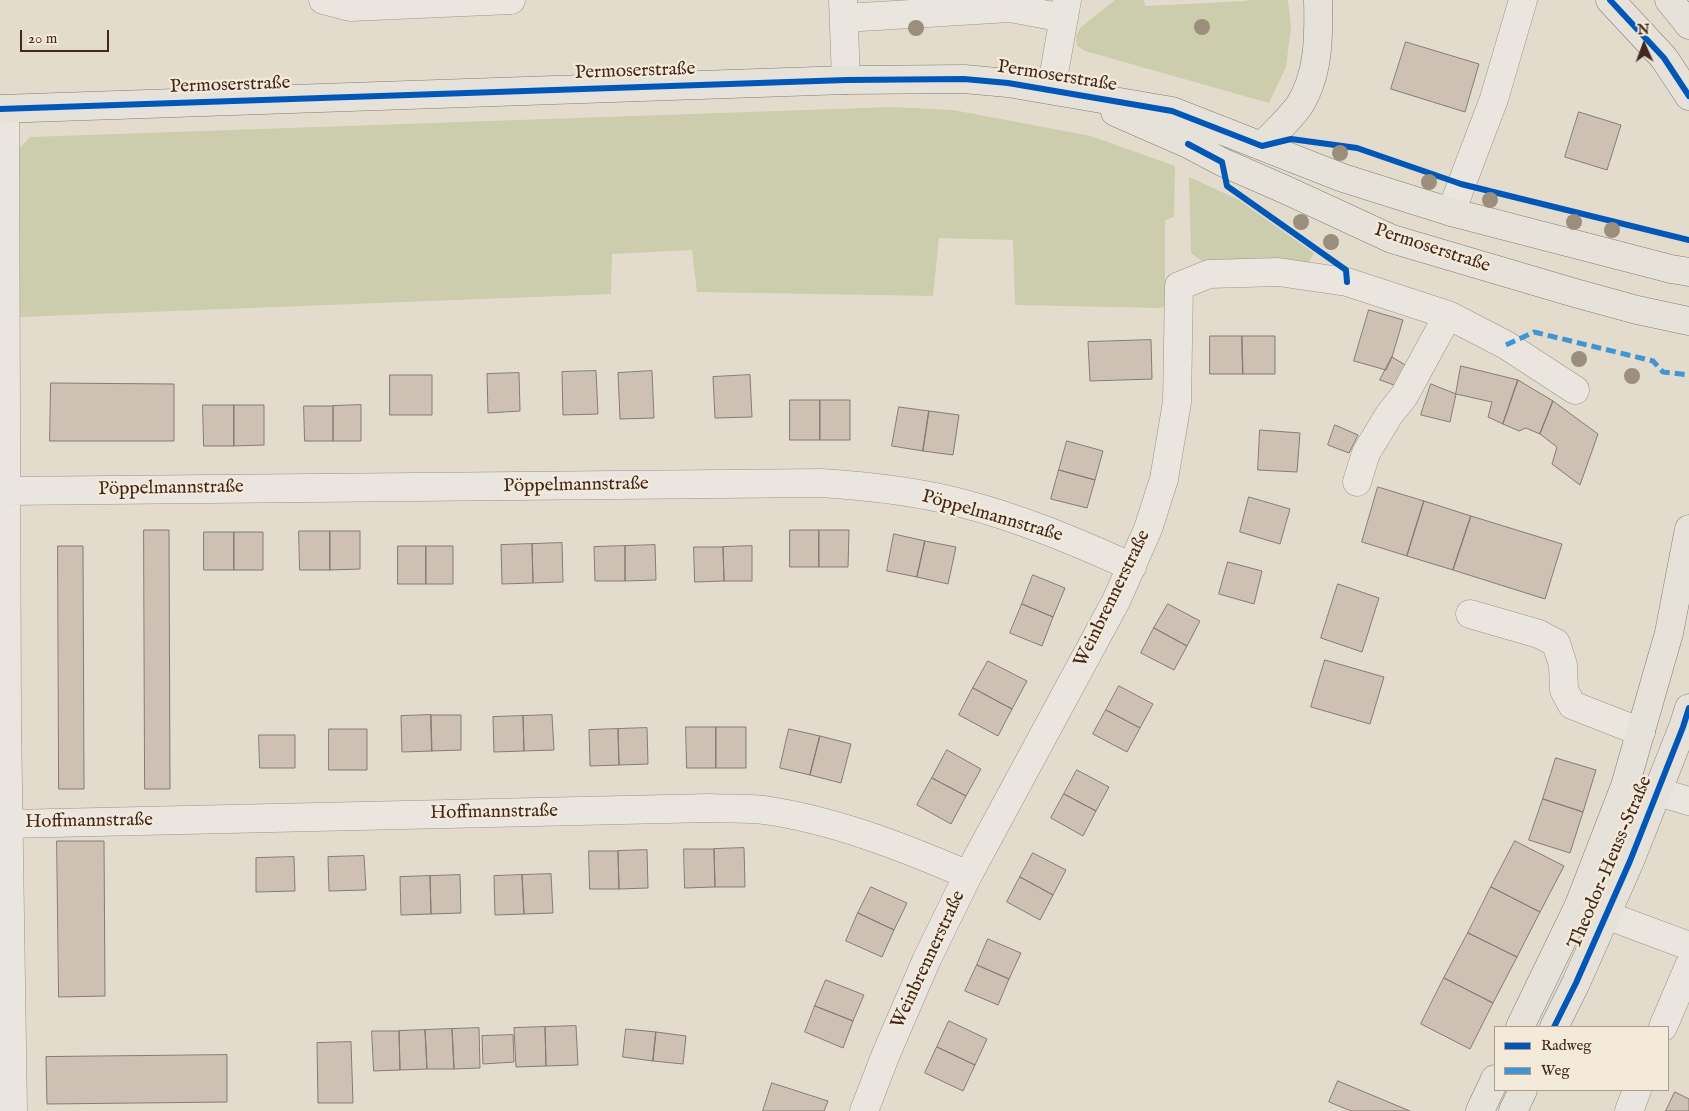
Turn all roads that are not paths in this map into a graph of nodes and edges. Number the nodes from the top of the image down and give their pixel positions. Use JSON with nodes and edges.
{"nodes":[{"id":1,"x":323,"y":0,"type":"edge"},
{"id":2,"x":511,"y":0,"type":"edge"},
{"id":3,"x":1318,"y":0,"type":"edge"},
{"id":4,"x":1523,"y":0,"type":"edge"},
{"id":5,"x":1610,"y":0,"type":"edge"},
{"id":6,"x":1669,"y":0,"type":"edge"},
{"id":7,"x":1010,"y":4,"type":"edge"},
{"id":8,"x":843,"y":9,"type":"edge"},
{"id":9,"x":1065,"y":9,"type":"edge"},
{"id":10,"x":1689,"y":25,"type":"edge"},
{"id":11,"x":846,"y":80,"type":"junction"},
{"id":12,"x":1064,"y":92,"type":"junction"},
{"id":13,"x":1689,"y":96,"type":"edge"},
{"id":14,"x":3,"y":109,"type":"edge"},
{"id":15,"x":1262,"y":146,"type":"junction"},
{"id":16,"x":1451,"y":212,"type":"junction"},
{"id":17,"x":3,"y":231,"type":"edge"},
{"id":18,"x":1689,"y":272,"type":"edge"},
{"id":19,"x":1448,"y":315,"type":"junction"},
{"id":20,"x":1689,"y":321,"type":"edge"},
{"id":21,"x":3,"y":385,"type":"edge"},
{"id":22,"x":1575,"y":390,"type":"dead end"},
{"id":23,"x":1357,"y":482,"type":"dead end"},
{"id":24,"x":6,"y":491,"type":"junction"},
{"id":25,"x":1689,"y":529,"type":"edge"},
{"id":26,"x":1132,"y":568,"type":"junction"},
{"id":27,"x":1470,"y":614,"type":"dead end"},
{"id":28,"x":1689,"y":708,"type":"edge"},
{"id":29,"x":4,"y":722,"type":"edge"},
{"id":30,"x":1641,"y":732,"type":"junction"},
{"id":31,"x":1658,"y":792,"type":"junction"},
{"id":32,"x":1689,"y":801,"type":"edge"},
{"id":33,"x":10,"y":824,"type":"junction"},
{"id":34,"x":968,"y":875,"type":"junction"},
{"id":35,"x":1579,"y":905,"type":"junction"},
{"id":36,"x":1606,"y":915,"type":"junction"},
{"id":37,"x":1689,"y":946,"type":"edge"},
{"id":38,"x":1689,"y":966,"type":"edge"},
{"id":39,"x":1520,"y":1026,"type":"edge"},
{"id":40,"x":1554,"y":1026,"type":"edge"},
{"id":41,"x":1663,"y":1026,"type":"edge"},
{"id":42,"x":1494,"y":1081,"type":"edge"},
{"id":43,"x":1523,"y":1091,"type":"edge"},
{"id":44,"x":1637,"y":1091,"type":"edge"},
{"id":45,"x":13,"y":1111,"type":"edge"},
{"id":46,"x":864,"y":1111,"type":"edge"},
{"id":47,"x":1480,"y":1111,"type":"edge"},
{"id":48,"x":1513,"y":1111,"type":"edge"},
{"id":49,"x":1628,"y":1111,"type":"edge"}],
"edges":[{"from":1,"to":2,"type":"street"},
{"from":3,"to":15,"type":"main road"},
{"from":4,"to":16,"type":"street"},
{"from":5,"to":13,"type":"main road"},
{"from":6,"to":10,"type":"main road"},
{"from":7,"to":8,"type":"street"},
{"from":7,"to":9,"type":"street"},
{"from":8,"to":11,"type":"street"},
{"from":9,"to":12,"type":"street"},
{"from":11,"to":12,"type":"main road","name":"Permoserstraße"},
{"from":11,"to":14,"type":"main road","name":"Permoserstraße"},
{"from":12,"to":15,"type":"main road","name":"Permoserstraße"},
{"from":12,"to":20,"type":"main road","name":"Permoserstraße"},
{"from":14,"to":17,"type":"street"},
{"from":15,"to":16,"type":"main road","name":"Permoserstraße"},
{"from":16,"to":18,"type":"main road","name":"Permoserstraße"},
{"from":17,"to":21,"type":"street"},
{"from":19,"to":22,"type":"street","name":"Weinbrennerstraße"},
{"from":19,"to":23,"type":"street"},
{"from":19,"to":26,"type":"street","name":"Weinbrennerstraße"},
{"from":21,"to":24,"type":"street"},
{"from":24,"to":26,"type":"street","name":"Pöppelmannstraße"},
{"from":24,"to":29,"type":"street"},
{"from":25,"to":30,"type":"main road","name":"Theodor-Heuss-Straße"},
{"from":26,"to":34,"type":"street","name":"Weinbrennerstraße"},
{"from":27,"to":30,"type":"street"},
{"from":28,"to":31,"type":"main road","name":"Theodor-Heuss-Straße"},
{"from":29,"to":33,"type":"street"},
{"from":30,"to":35,"type":"main road","name":"Theodor-Heuss-Straße"},
{"from":31,"to":32,"type":"street"},
{"from":31,"to":36,"type":"main road","name":"Theodor-Heuss-Straße"},
{"from":33,"to":34,"type":"street","name":"Hoffmannstraße"},
{"from":33,"to":45,"type":"street"},
{"from":34,"to":46,"type":"street","name":"Weinbrennerstraße"},
{"from":35,"to":36,"type":"street"},
{"from":35,"to":39,"type":"main road","name":"Theodor-Heuss-Straße"},
{"from":36,"to":37,"type":"street"},
{"from":36,"to":40,"type":"main road","name":"Theodor-Heuss-Straße"},
{"from":38,"to":41,"type":"street"},
{"from":42,"to":47,"type":"main road"},
{"from":43,"to":48,"type":"main road"},
{"from":44,"to":49,"type":"street"}]}
